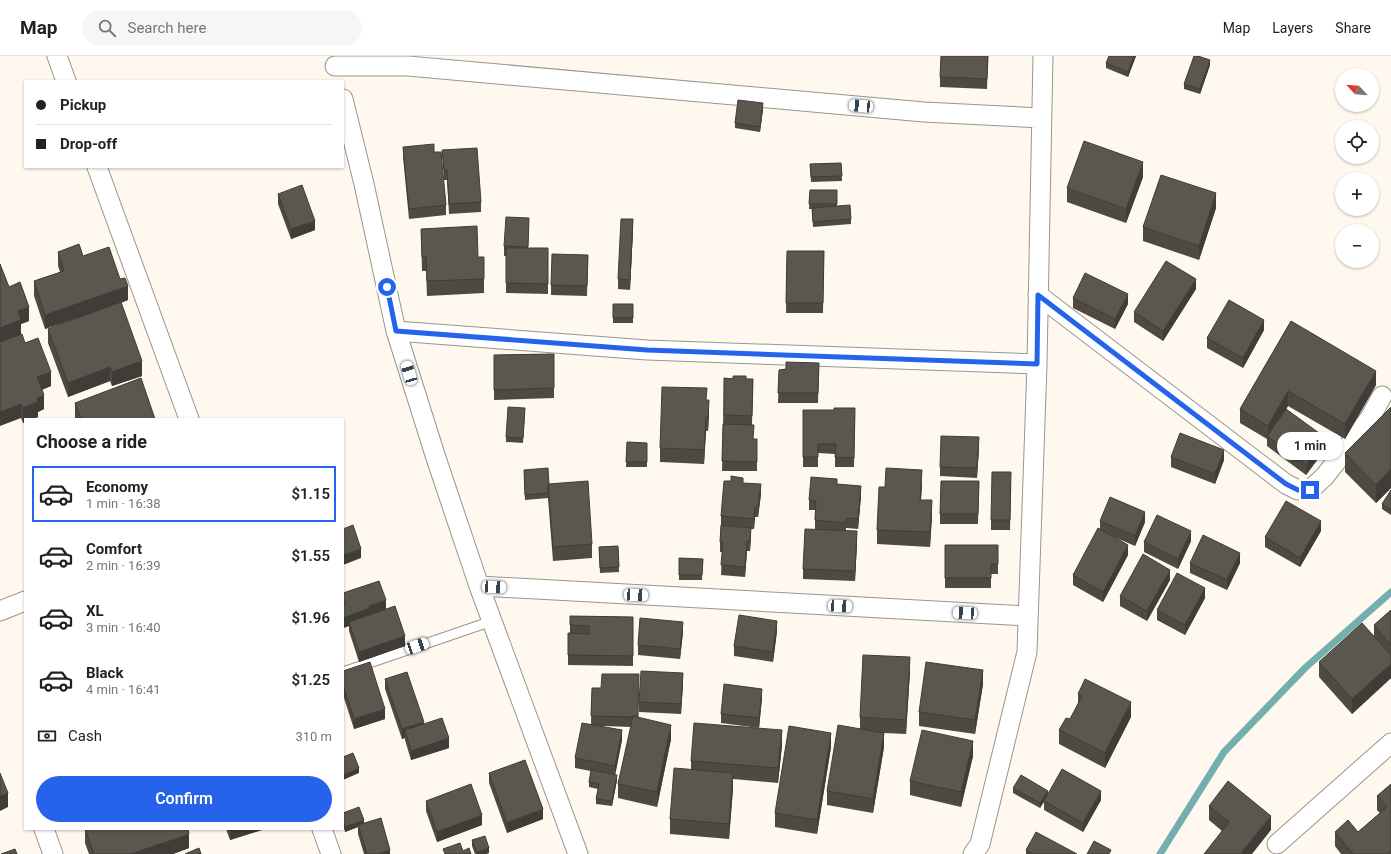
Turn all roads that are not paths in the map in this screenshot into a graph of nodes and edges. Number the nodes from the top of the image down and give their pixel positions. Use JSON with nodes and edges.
{"nodes":[{"id":1,"x":57,"y":56,"type":"edge"},
{"id":2,"x":1043,"y":56,"type":"edge"},
{"id":3,"x":335,"y":68,"type":"edge"},
{"id":4,"x":66,"y":80,"type":"edge"},
{"id":5,"x":344,"y":103,"type":"edge"},
{"id":6,"x":1042,"y":118,"type":"junction"},
{"id":7,"x":97,"y":168,"type":"edge"},
{"id":8,"x":1038,"y":295,"type":"junction"},
{"id":9,"x":396,"y":331,"type":"junction"},
{"id":10,"x":1037,"y":364,"type":"junction"},
{"id":11,"x":1382,"y":396,"type":"dead end"},
{"id":12,"x":189,"y":418,"type":"edge"},
{"id":13,"x":479,"y":586,"type":"junction"},
{"id":14,"x":24,"y":601,"type":"edge"},
{"id":15,"x":1,"y":608,"type":"edge"},
{"id":16,"x":1028,"y":616,"type":"junction"},
{"id":17,"x":492,"y":621,"type":"junction"},
{"id":18,"x":344,"y":672,"type":"edge"},
{"id":19,"x":1391,"y":743,"type":"edge"},
{"id":20,"x":44,"y":830,"type":"edge"},
{"id":21,"x":322,"y":830,"type":"edge"},
{"id":22,"x":1277,"y":844,"type":"dead end"},
{"id":23,"x":53,"y":854,"type":"edge"},
{"id":24,"x":331,"y":854,"type":"edge"},
{"id":25,"x":578,"y":854,"type":"edge"},
{"id":26,"x":973,"y":854,"type":"edge"}],
"edges":[{"from":1,"to":4,"type":"street"},
{"from":2,"to":6,"type":"street"},
{"from":3,"to":6,"type":"street"},
{"from":5,"to":9,"type":"street"},
{"from":6,"to":8,"type":"street"},
{"from":7,"to":12,"type":"street"},
{"from":8,"to":10,"type":"street"},
{"from":8,"to":11,"type":"street"},
{"from":9,"to":10,"type":"street"},
{"from":9,"to":13,"type":"street"},
{"from":10,"to":16,"type":"street"},
{"from":13,"to":16,"type":"street"},
{"from":13,"to":17,"type":"street"},
{"from":14,"to":15,"type":"street"},
{"from":16,"to":26,"type":"street"},
{"from":17,"to":18,"type":"lane"},
{"from":17,"to":25,"type":"street"},
{"from":19,"to":22,"type":"street"},
{"from":20,"to":23,"type":"street"},
{"from":21,"to":24,"type":"street"}]}
